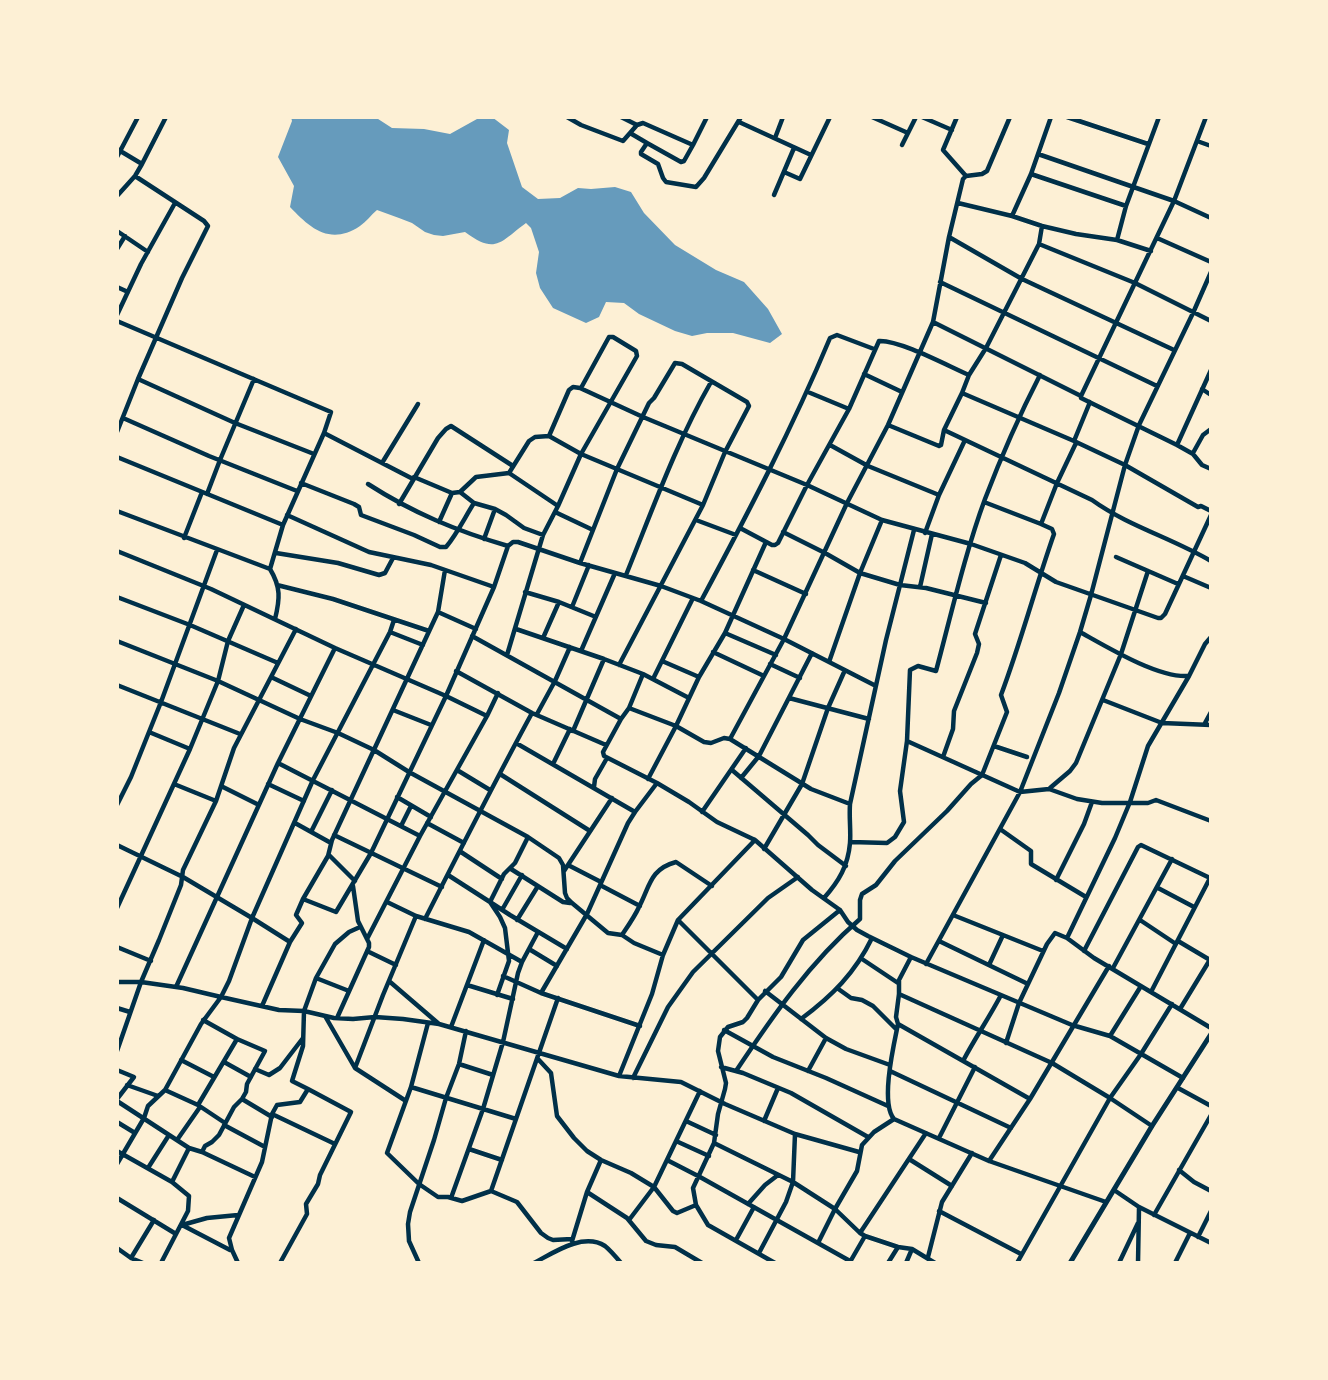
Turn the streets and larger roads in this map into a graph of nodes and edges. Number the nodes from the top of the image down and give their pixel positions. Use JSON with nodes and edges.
{"nodes":[{"id":1,"x":138,"y":117,"type":"edge"},
{"id":2,"x":166,"y":117,"type":"edge"},
{"id":3,"x":567,"y":117,"type":"edge"},
{"id":4,"x":621,"y":117,"type":"edge"},
{"id":5,"x":707,"y":117,"type":"edge"},
{"id":6,"x":783,"y":117,"type":"edge"},
{"id":7,"x":830,"y":117,"type":"edge"},
{"id":8,"x":872,"y":117,"type":"edge"},
{"id":9,"x":916,"y":117,"type":"edge"},
{"id":10,"x":922,"y":117,"type":"edge"},
{"id":11,"x":957,"y":117,"type":"edge"},
{"id":12,"x":1010,"y":117,"type":"edge"},
{"id":13,"x":1040,"y":117,"type":"edge"},
{"id":14,"x":1067,"y":117,"type":"edge"},
{"id":15,"x":1159,"y":117,"type":"edge"},
{"id":16,"x":1206,"y":117,"type":"edge"},
{"id":17,"x":628,"y":119,"type":"edge"},
{"id":18,"x":1050,"y":119,"type":"edge"},
{"id":19,"x":740,"y":120,"type":"edge"},
{"id":20,"x":637,"y":125,"type":"junction"},
{"id":21,"x":952,"y":130,"type":"junction"},
{"id":22,"x":908,"y":133,"type":"junction"},
{"id":23,"x":630,"y":134,"type":"junction"},
{"id":24,"x":775,"y":138,"type":"junction"},
{"id":25,"x":1197,"y":141,"type":"junction"},
{"id":26,"x":647,"y":143,"type":"junction"},
{"id":27,"x":1148,"y":144,"type":"junction"},
{"id":28,"x":693,"y":145,"type":"junction"},
{"id":29,"x":902,"y":145,"type":"dead end"},
{"id":30,"x":1211,"y":146,"type":"edge"},
{"id":31,"x":794,"y":148,"type":"junction"},
{"id":32,"x":119,"y":150,"type":"edge"},
{"id":33,"x":1038,"y":154,"type":"junction"},
{"id":34,"x":811,"y":155,"type":"junction"},
{"id":35,"x":117,"y":157,"type":"edge"},
{"id":36,"x":142,"y":164,"type":"junction"},
{"id":37,"x":784,"y":172,"type":"junction"},
{"id":38,"x":1031,"y":174,"type":"junction"},
{"id":39,"x":135,"y":176,"type":"junction"},
{"id":40,"x":966,"y":176,"type":"junction"},
{"id":41,"x":1133,"y":186,"type":"junction"},
{"id":42,"x":774,"y":195,"type":"dead end"},
{"id":43,"x":117,"y":196,"type":"edge"},
{"id":44,"x":1174,"y":201,"type":"junction"},
{"id":45,"x":175,"y":203,"type":"junction"},
{"id":46,"x":958,"y":203,"type":"junction"},
{"id":47,"x":1126,"y":206,"type":"junction"},
{"id":48,"x":1012,"y":216,"type":"junction"},
{"id":49,"x":1211,"y":218,"type":"edge"},
{"id":50,"x":1042,"y":226,"type":"junction"},
{"id":51,"x":117,"y":230,"type":"edge"},
{"id":52,"x":125,"y":236,"type":"junction"},
{"id":53,"x":948,"y":237,"type":"junction"},
{"id":54,"x":1157,"y":238,"type":"junction"},
{"id":55,"x":1117,"y":240,"type":"junction"},
{"id":56,"x":1039,"y":244,"type":"junction"},
{"id":57,"x":117,"y":249,"type":"edge"},
{"id":58,"x":1151,"y":251,"type":"junction"},
{"id":59,"x":148,"y":252,"type":"junction"},
{"id":60,"x":1211,"y":262,"type":"edge"},
{"id":61,"x":1211,"y":272,"type":"edge"},
{"id":62,"x":1021,"y":279,"type":"junction"},
{"id":63,"x":940,"y":282,"type":"junction"},
{"id":64,"x":1135,"y":283,"type":"junction"},
{"id":65,"x":117,"y":287,"type":"edge"},
{"id":66,"x":128,"y":292,"type":"junction"},
{"id":67,"x":1004,"y":311,"type":"junction"},
{"id":68,"x":1193,"y":313,"type":"junction"},
{"id":69,"x":117,"y":315,"type":"edge"},
{"id":70,"x":117,"y":321,"type":"edge"},
{"id":71,"x":1211,"y":321,"type":"edge"},
{"id":72,"x":933,"y":322,"type":"junction"},
{"id":73,"x":1116,"y":323,"type":"junction"},
{"id":74,"x":156,"y":337,"type":"junction"},
{"id":75,"x":986,"y":348,"type":"junction"},
{"id":76,"x":874,"y":349,"type":"junction"},
{"id":77,"x":1174,"y":350,"type":"junction"},
{"id":78,"x":921,"y":353,"type":"junction"},
{"id":79,"x":1098,"y":359,"type":"junction"},
{"id":80,"x":1211,"y":370,"type":"edge"},
{"id":81,"x":864,"y":374,"type":"junction"},
{"id":82,"x":969,"y":375,"type":"junction"},
{"id":83,"x":1040,"y":375,"type":"junction"},
{"id":84,"x":138,"y":379,"type":"junction"},
{"id":85,"x":254,"y":379,"type":"junction"},
{"id":86,"x":711,"y":382,"type":"junction"},
{"id":87,"x":1157,"y":386,"type":"junction"},
{"id":88,"x":580,"y":388,"type":"junction"},
{"id":89,"x":1202,"y":389,"type":"junction"},
{"id":90,"x":808,"y":392,"type":"junction"},
{"id":91,"x":902,"y":392,"type":"junction"},
{"id":92,"x":962,"y":393,"type":"junction"},
{"id":93,"x":1211,"y":395,"type":"edge"},
{"id":94,"x":1081,"y":396,"type":"junction"},
{"id":95,"x":610,"y":401,"type":"junction"},
{"id":96,"x":1090,"y":402,"type":"junction"},
{"id":97,"x":418,"y":404,"type":"dead end"},
{"id":98,"x":849,"y":409,"type":"junction"},
{"id":99,"x":643,"y":417,"type":"junction"},
{"id":100,"x":1019,"y":417,"type":"junction"},
{"id":101,"x":121,"y":419,"type":"edge"},
{"id":102,"x":235,"y":423,"type":"junction"},
{"id":103,"x":888,"y":425,"type":"junction"},
{"id":104,"x":1139,"y":425,"type":"junction"},
{"id":105,"x":1211,"y":429,"type":"edge"},
{"id":106,"x":944,"y":430,"type":"junction"},
{"id":107,"x":117,"y":432,"type":"edge"},
{"id":108,"x":324,"y":433,"type":"junction"},
{"id":109,"x":685,"y":434,"type":"junction"},
{"id":110,"x":549,"y":436,"type":"junction"},
{"id":111,"x":965,"y":440,"type":"junction"},
{"id":112,"x":1075,"y":442,"type":"junction"},
{"id":113,"x":830,"y":445,"type":"junction"},
{"id":114,"x":1177,"y":445,"type":"junction"},
{"id":115,"x":725,"y":452,"type":"junction"},
{"id":116,"x":314,"y":454,"type":"junction"},
{"id":117,"x":581,"y":454,"type":"junction"},
{"id":118,"x":1193,"y":454,"type":"junction"},
{"id":119,"x":117,"y":457,"type":"edge"},
{"id":120,"x":1002,"y":457,"type":"junction"},
{"id":121,"x":220,"y":460,"type":"junction"},
{"id":122,"x":382,"y":463,"type":"junction"},
{"id":123,"x":513,"y":466,"type":"junction"},
{"id":124,"x":868,"y":466,"type":"junction"},
{"id":125,"x":1125,"y":466,"type":"junction"},
{"id":126,"x":617,"y":469,"type":"junction"},
{"id":127,"x":1211,"y":469,"type":"edge"},
{"id":128,"x":770,"y":470,"type":"junction"},
{"id":129,"x":509,"y":473,"type":"junction"},
{"id":130,"x":413,"y":478,"type":"junction"},
{"id":131,"x":301,"y":483,"type":"junction"},
{"id":132,"x":1057,"y":483,"type":"junction"},
{"id":133,"x":368,"y":484,"type":"dead end"},
{"id":134,"x":807,"y":485,"type":"junction"},
{"id":135,"x":661,"y":488,"type":"junction"},
{"id":136,"x":297,"y":491,"type":"junction"},
{"id":137,"x":460,"y":492,"type":"junction"},
{"id":138,"x":205,"y":493,"type":"junction"},
{"id":139,"x":452,"y":494,"type":"junction"},
{"id":140,"x":939,"y":495,"type":"junction"},
{"id":141,"x":984,"y":502,"type":"junction"},
{"id":142,"x":474,"y":503,"type":"junction"},
{"id":143,"x":847,"y":503,"type":"junction"},
{"id":144,"x":399,"y":504,"type":"junction"},
{"id":145,"x":703,"y":505,"type":"junction"},
{"id":146,"x":558,"y":506,"type":"junction"},
{"id":147,"x":495,"y":509,"type":"junction"},
{"id":148,"x":117,"y":511,"type":"edge"},
{"id":149,"x":555,"y":512,"type":"junction"},
{"id":150,"x":1211,"y":513,"type":"edge"},
{"id":151,"x":1113,"y":515,"type":"junction"},
{"id":152,"x":287,"y":516,"type":"junction"},
{"id":153,"x":696,"y":520,"type":"junction"},
{"id":154,"x":882,"y":520,"type":"junction"},
{"id":155,"x":439,"y":522,"type":"junction"},
{"id":156,"x":1041,"y":524,"type":"junction"},
{"id":157,"x":283,"y":525,"type":"junction"},
{"id":158,"x":740,"y":528,"type":"junction"},
{"id":159,"x":457,"y":529,"type":"junction"},
{"id":160,"x":593,"y":530,"type":"junction"},
{"id":161,"x":914,"y":530,"type":"junction"},
{"id":162,"x":783,"y":532,"type":"junction"},
{"id":163,"x":925,"y":533,"type":"junction"},
{"id":164,"x":932,"y":534,"type":"junction"},
{"id":165,"x":736,"y":535,"type":"junction"},
{"id":166,"x":543,"y":536,"type":"junction"},
{"id":167,"x":184,"y":537,"type":"junction"},
{"id":168,"x":484,"y":539,"type":"junction"},
{"id":169,"x":766,"y":542,"type":"junction"},
{"id":170,"x":971,"y":544,"type":"junction"},
{"id":171,"x":508,"y":546,"type":"junction"},
{"id":172,"x":539,"y":549,"type":"junction"},
{"id":173,"x":217,"y":550,"type":"junction"},
{"id":174,"x":117,"y":551,"type":"edge"},
{"id":175,"x":1194,"y":551,"type":"junction"},
{"id":176,"x":275,"y":553,"type":"junction"},
{"id":177,"x":825,"y":553,"type":"junction"},
{"id":178,"x":1001,"y":555,"type":"junction"},
{"id":179,"x":1116,"y":557,"type":"dead end"},
{"id":180,"x":393,"y":558,"type":"junction"},
{"id":181,"x":1211,"y":561,"type":"edge"},
{"id":182,"x":580,"y":563,"type":"junction"},
{"id":183,"x":589,"y":565,"type":"junction"},
{"id":184,"x":270,"y":569,"type":"junction"},
{"id":185,"x":445,"y":570,"type":"junction"},
{"id":186,"x":754,"y":570,"type":"junction"},
{"id":187,"x":1148,"y":571,"type":"junction"},
{"id":188,"x":1041,"y":572,"type":"junction"},
{"id":189,"x":615,"y":573,"type":"junction"},
{"id":190,"x":860,"y":573,"type":"junction"},
{"id":191,"x":626,"y":575,"type":"junction"},
{"id":192,"x":1183,"y":576,"type":"junction"},
{"id":193,"x":1178,"y":584,"type":"junction"},
{"id":194,"x":277,"y":585,"type":"junction"},
{"id":195,"x":900,"y":585,"type":"junction"},
{"id":196,"x":204,"y":586,"type":"junction"},
{"id":197,"x":661,"y":586,"type":"junction"},
{"id":198,"x":494,"y":587,"type":"junction"},
{"id":199,"x":920,"y":587,"type":"junction"},
{"id":200,"x":1211,"y":588,"type":"edge"},
{"id":201,"x":525,"y":592,"type":"junction"},
{"id":202,"x":806,"y":594,"type":"junction"},
{"id":203,"x":956,"y":595,"type":"junction"},
{"id":204,"x":1091,"y":595,"type":"junction"},
{"id":205,"x":117,"y":597,"type":"edge"},
{"id":206,"x":693,"y":598,"type":"junction"},
{"id":207,"x":701,"y":601,"type":"junction"},
{"id":208,"x":559,"y":602,"type":"junction"},
{"id":209,"x":986,"y":603,"type":"junction"},
{"id":210,"x":244,"y":606,"type":"junction"},
{"id":211,"x":572,"y":607,"type":"junction"},
{"id":212,"x":1136,"y":610,"type":"junction"},
{"id":213,"x":438,"y":612,"type":"junction"},
{"id":214,"x":733,"y":616,"type":"junction"},
{"id":215,"x":596,"y":617,"type":"junction"},
{"id":216,"x":275,"y":619,"type":"junction"},
{"id":217,"x":394,"y":620,"type":"junction"},
{"id":218,"x":190,"y":625,"type":"junction"},
{"id":219,"x":296,"y":629,"type":"junction"},
{"id":220,"x":476,"y":629,"type":"junction"},
{"id":221,"x":516,"y":629,"type":"junction"},
{"id":222,"x":390,"y":632,"type":"junction"},
{"id":223,"x":429,"y":632,"type":"junction"},
{"id":224,"x":1080,"y":632,"type":"junction"},
{"id":225,"x":725,"y":633,"type":"junction"},
{"id":226,"x":472,"y":636,"type":"junction"},
{"id":227,"x":1211,"y":637,"type":"edge"},
{"id":228,"x":543,"y":638,"type":"junction"},
{"id":229,"x":784,"y":639,"type":"junction"},
{"id":230,"x":117,"y":641,"type":"edge"},
{"id":231,"x":228,"y":641,"type":"junction"},
{"id":232,"x":423,"y":645,"type":"junction"},
{"id":233,"x":569,"y":647,"type":"junction"},
{"id":234,"x":335,"y":648,"type":"junction"},
{"id":235,"x":582,"y":651,"type":"junction"},
{"id":236,"x":713,"y":652,"type":"junction"},
{"id":237,"x":812,"y":653,"type":"junction"},
{"id":238,"x":1121,"y":654,"type":"junction"},
{"id":239,"x":507,"y":655,"type":"junction"},
{"id":240,"x":776,"y":655,"type":"junction"},
{"id":241,"x":604,"y":659,"type":"junction"},
{"id":242,"x":662,"y":660,"type":"junction"},
{"id":243,"x":829,"y":662,"type":"junction"},
{"id":244,"x":175,"y":663,"type":"junction"},
{"id":245,"x":278,"y":663,"type":"junction"},
{"id":246,"x":770,"y":664,"type":"junction"},
{"id":247,"x":372,"y":665,"type":"junction"},
{"id":248,"x":620,"y":665,"type":"junction"},
{"id":249,"x":845,"y":670,"type":"junction"},
{"id":250,"x":456,"y":671,"type":"junction"},
{"id":251,"x":643,"y":674,"type":"junction"},
{"id":252,"x":764,"y":676,"type":"junction"},
{"id":253,"x":1189,"y":676,"type":"junction"},
{"id":254,"x":271,"y":677,"type":"junction"},
{"id":255,"x":699,"y":677,"type":"junction"},
{"id":256,"x":800,"y":678,"type":"junction"},
{"id":257,"x":653,"y":679,"type":"junction"},
{"id":258,"x":408,"y":680,"type":"junction"},
{"id":259,"x":218,"y":681,"type":"junction"},
{"id":260,"x":555,"y":681,"type":"junction"},
{"id":261,"x":117,"y":685,"type":"edge"},
{"id":262,"x":876,"y":686,"type":"junction"},
{"id":263,"x":498,"y":693,"type":"junction"},
{"id":264,"x":311,"y":696,"type":"junction"},
{"id":265,"x":446,"y":696,"type":"junction"},
{"id":266,"x":689,"y":698,"type":"junction"},
{"id":267,"x":789,"y":698,"type":"junction"},
{"id":268,"x":260,"y":699,"type":"junction"},
{"id":269,"x":586,"y":699,"type":"junction"},
{"id":270,"x":1102,"y":700,"type":"junction"},
{"id":271,"x":161,"y":702,"type":"junction"},
{"id":272,"x":629,"y":708,"type":"junction"},
{"id":273,"x":828,"y":708,"type":"junction"},
{"id":274,"x":393,"y":710,"type":"junction"},
{"id":275,"x":1211,"y":712,"type":"edge"},
{"id":276,"x":534,"y":713,"type":"junction"},
{"id":277,"x":487,"y":716,"type":"junction"},
{"id":278,"x":202,"y":719,"type":"junction"},
{"id":279,"x":300,"y":719,"type":"junction"},
{"id":280,"x":621,"y":719,"type":"junction"},
{"id":281,"x":869,"y":719,"type":"junction"},
{"id":282,"x":1161,"y":723,"type":"junction"},
{"id":283,"x":1208,"y":724,"type":"edge"},
{"id":284,"x":431,"y":725,"type":"junction"},
{"id":285,"x":676,"y":726,"type":"junction"},
{"id":286,"x":571,"y":730,"type":"junction"},
{"id":287,"x":149,"y":732,"type":"junction"},
{"id":288,"x":338,"y":733,"type":"junction"},
{"id":289,"x":240,"y":735,"type":"junction"},
{"id":290,"x":730,"y":739,"type":"junction"},
{"id":291,"x":907,"y":741,"type":"junction"},
{"id":292,"x":516,"y":743,"type":"junction"},
{"id":293,"x":606,"y":745,"type":"junction"},
{"id":294,"x":994,"y":747,"type":"junction"},
{"id":295,"x":746,"y":748,"type":"junction"},
{"id":296,"x":190,"y":750,"type":"junction"},
{"id":297,"x":374,"y":750,"type":"junction"},
{"id":298,"x":759,"y":756,"type":"junction"},
{"id":299,"x":943,"y":757,"type":"junction"},
{"id":300,"x":1027,"y":757,"type":"dead end"},
{"id":301,"x":607,"y":758,"type":"junction"},
{"id":302,"x":278,"y":764,"type":"junction"},
{"id":303,"x":553,"y":764,"type":"junction"},
{"id":304,"x":732,"y":769,"type":"junction"},
{"id":305,"x":457,"y":771,"type":"junction"},
{"id":306,"x":409,"y":772,"type":"junction"},
{"id":307,"x":500,"y":774,"type":"junction"},
{"id":308,"x":982,"y":775,"type":"junction"},
{"id":309,"x":741,"y":778,"type":"junction"},
{"id":310,"x":648,"y":779,"type":"junction"},
{"id":311,"x":313,"y":780,"type":"junction"},
{"id":312,"x":657,"y":783,"type":"junction"},
{"id":313,"x":174,"y":784,"type":"junction"},
{"id":314,"x":268,"y":784,"type":"junction"},
{"id":315,"x":802,"y":784,"type":"junction"},
{"id":316,"x":220,"y":786,"type":"junction"},
{"id":317,"x":594,"y":787,"type":"junction"},
{"id":318,"x":1049,"y":789,"type":"junction"},
{"id":319,"x":332,"y":790,"type":"junction"},
{"id":320,"x":490,"y":790,"type":"junction"},
{"id":321,"x":445,"y":792,"type":"junction"},
{"id":322,"x":1020,"y":792,"type":"junction"},
{"id":323,"x":397,"y":797,"type":"junction"},
{"id":324,"x":611,"y":799,"type":"junction"},
{"id":325,"x":350,"y":800,"type":"junction"},
{"id":326,"x":216,"y":801,"type":"junction"},
{"id":327,"x":304,"y":801,"type":"junction"},
{"id":328,"x":1092,"y":802,"type":"junction"},
{"id":329,"x":1130,"y":802,"type":"junction"},
{"id":330,"x":850,"y":804,"type":"junction"},
{"id":331,"x":117,"y":805,"type":"edge"},
{"id":332,"x":259,"y":805,"type":"junction"},
{"id":333,"x":411,"y":806,"type":"junction"},
{"id":334,"x":480,"y":811,"type":"junction"},
{"id":335,"x":635,"y":812,"type":"junction"},
{"id":336,"x":702,"y":812,"type":"junction"},
{"id":337,"x":783,"y":815,"type":"junction"},
{"id":338,"x":431,"y":817,"type":"junction"},
{"id":339,"x":387,"y":819,"type":"junction"},
{"id":340,"x":1211,"y":821,"type":"edge"},
{"id":341,"x":295,"y":822,"type":"junction"},
{"id":342,"x":427,"y":823,"type":"junction"},
{"id":343,"x":401,"y":826,"type":"junction"},
{"id":344,"x":1000,"y":829,"type":"junction"},
{"id":345,"x":590,"y":831,"type":"junction"},
{"id":346,"x":311,"y":832,"type":"junction"},
{"id":347,"x":334,"y":835,"type":"junction"},
{"id":348,"x":420,"y":836,"type":"junction"},
{"id":349,"x":528,"y":837,"type":"junction"},
{"id":350,"x":755,"y":840,"type":"junction"},
{"id":351,"x":850,"y":842,"type":"junction"},
{"id":352,"x":331,"y":843,"type":"junction"},
{"id":353,"x":464,"y":843,"type":"junction"},
{"id":354,"x":117,"y":845,"type":"edge"},
{"id":355,"x":764,"y":849,"type":"junction"},
{"id":356,"x":461,"y":852,"type":"junction"},
{"id":357,"x":371,"y":853,"type":"junction"},
{"id":358,"x":140,"y":856,"type":"junction"},
{"id":359,"x":328,"y":856,"type":"junction"},
{"id":360,"x":1172,"y":859,"type":"junction"},
{"id":361,"x":568,"y":865,"type":"junction"},
{"id":362,"x":846,"y":866,"type":"junction"},
{"id":363,"x":511,"y":869,"type":"junction"},
{"id":364,"x":404,"y":870,"type":"junction"},
{"id":365,"x":564,"y":872,"type":"junction"},
{"id":366,"x":448,"y":875,"type":"junction"},
{"id":367,"x":522,"y":876,"type":"junction"},
{"id":368,"x":183,"y":877,"type":"junction"},
{"id":369,"x":798,"y":877,"type":"junction"},
{"id":370,"x":1210,"y":878,"type":"edge"},
{"id":371,"x":502,"y":879,"type":"junction"},
{"id":372,"x":1056,"y":880,"type":"junction"},
{"id":373,"x":354,"y":883,"type":"junction"},
{"id":374,"x":601,"y":884,"type":"junction"},
{"id":375,"x":538,"y":886,"type":"junction"},
{"id":376,"x":712,"y":886,"type":"junction"},
{"id":377,"x":442,"y":887,"type":"junction"},
{"id":378,"x":1158,"y":888,"type":"junction"},
{"id":379,"x":217,"y":897,"type":"junction"},
{"id":380,"x":1086,"y":897,"type":"junction"},
{"id":381,"x":824,"y":898,"type":"junction"},
{"id":382,"x":303,"y":899,"type":"junction"},
{"id":383,"x":387,"y":902,"type":"junction"},
{"id":384,"x":490,"y":902,"type":"junction"},
{"id":385,"x":572,"y":903,"type":"junction"},
{"id":386,"x":640,"y":906,"type":"junction"},
{"id":387,"x":1194,"y":907,"type":"junction"},
{"id":388,"x":117,"y":908,"type":"edge"},
{"id":389,"x":502,"y":910,"type":"junction"},
{"id":390,"x":840,"y":910,"type":"junction"},
{"id":391,"x":587,"y":914,"type":"junction"},
{"id":392,"x":953,"y":915,"type":"junction"},
{"id":393,"x":416,"y":916,"type":"junction"},
{"id":394,"x":252,"y":918,"type":"junction"},
{"id":395,"x":425,"y":919,"type":"junction"},
{"id":396,"x":517,"y":920,"type":"junction"},
{"id":397,"x":678,"y":920,"type":"junction"},
{"id":398,"x":1140,"y":920,"type":"junction"},
{"id":399,"x":852,"y":926,"type":"junction"},
{"id":400,"x":360,"y":928,"type":"junction"},
{"id":401,"x":538,"y":932,"type":"junction"},
{"id":402,"x":1003,"y":934,"type":"junction"},
{"id":403,"x":622,"y":935,"type":"junction"},
{"id":404,"x":872,"y":938,"type":"junction"},
{"id":405,"x":1067,"y":938,"type":"junction"},
{"id":406,"x":367,"y":939,"type":"junction"},
{"id":407,"x":484,"y":940,"type":"junction"},
{"id":408,"x":939,"y":941,"type":"junction"},
{"id":409,"x":290,"y":942,"type":"junction"},
{"id":410,"x":1177,"y":942,"type":"junction"},
{"id":411,"x":117,"y":947,"type":"edge"},
{"id":412,"x":529,"y":949,"type":"junction"},
{"id":413,"x":567,"y":949,"type":"junction"},
{"id":414,"x":367,"y":951,"type":"junction"},
{"id":415,"x":1044,"y":951,"type":"junction"},
{"id":416,"x":1084,"y":951,"type":"junction"},
{"id":417,"x":711,"y":953,"type":"junction"},
{"id":418,"x":509,"y":954,"type":"junction"},
{"id":419,"x":663,"y":955,"type":"junction"},
{"id":420,"x":911,"y":957,"type":"junction"},
{"id":421,"x":862,"y":959,"type":"junction"},
{"id":422,"x":1211,"y":959,"type":"edge"},
{"id":423,"x":151,"y":961,"type":"junction"},
{"id":424,"x":522,"y":962,"type":"junction"},
{"id":425,"x":926,"y":964,"type":"junction"},
{"id":426,"x":396,"y":965,"type":"junction"},
{"id":427,"x":989,"y":965,"type":"junction"},
{"id":428,"x":557,"y":966,"type":"junction"},
{"id":429,"x":1111,"y":967,"type":"junction"},
{"id":430,"x":503,"y":976,"type":"junction"},
{"id":431,"x":316,"y":978,"type":"junction"},
{"id":432,"x":390,"y":981,"type":"junction"},
{"id":433,"x":517,"y":981,"type":"junction"},
{"id":434,"x":117,"y":982,"type":"edge"},
{"id":435,"x":141,"y":982,"type":"junction"},
{"id":436,"x":898,"y":983,"type":"junction"},
{"id":437,"x":1028,"y":984,"type":"junction"},
{"id":438,"x":467,"y":985,"type":"junction"},
{"id":439,"x":1141,"y":986,"type":"junction"},
{"id":440,"x":176,"y":987,"type":"junction"},
{"id":441,"x":837,"y":988,"type":"junction"},
{"id":442,"x":349,"y":991,"type":"junction"},
{"id":443,"x":765,"y":991,"type":"junction"},
{"id":444,"x":1152,"y":992,"type":"junction"},
{"id":445,"x":541,"y":993,"type":"junction"},
{"id":446,"x":899,"y":994,"type":"junction"},
{"id":447,"x":497,"y":995,"type":"junction"},
{"id":448,"x":1001,"y":995,"type":"junction"},
{"id":449,"x":221,"y":997,"type":"junction"},
{"id":450,"x":558,"y":998,"type":"junction"},
{"id":451,"x":513,"y":999,"type":"junction"},
{"id":452,"x":758,"y":1000,"type":"junction"},
{"id":453,"x":1019,"y":1003,"type":"junction"},
{"id":454,"x":782,"y":1004,"type":"junction"},
{"id":455,"x":1172,"y":1004,"type":"junction"},
{"id":456,"x":262,"y":1006,"type":"junction"},
{"id":457,"x":117,"y":1008,"type":"edge"},
{"id":458,"x":1180,"y":1009,"type":"junction"},
{"id":459,"x":304,"y":1011,"type":"junction"},
{"id":460,"x":131,"y":1012,"type":"junction"},
{"id":461,"x":325,"y":1016,"type":"junction"},
{"id":462,"x":375,"y":1017,"type":"junction"},
{"id":463,"x":337,"y":1018,"type":"junction"},
{"id":464,"x":801,"y":1019,"type":"junction"},
{"id":465,"x":203,"y":1020,"type":"junction"},
{"id":466,"x":428,"y":1023,"type":"junction"},
{"id":467,"x":439,"y":1024,"type":"junction"},
{"id":468,"x":1072,"y":1025,"type":"junction"},
{"id":469,"x":640,"y":1026,"type":"junction"},
{"id":470,"x":897,"y":1026,"type":"junction"},
{"id":471,"x":451,"y":1027,"type":"junction"},
{"id":472,"x":1211,"y":1028,"type":"edge"},
{"id":473,"x":724,"y":1030,"type":"junction"},
{"id":474,"x":466,"y":1031,"type":"junction"},
{"id":475,"x":979,"y":1031,"type":"junction"},
{"id":476,"x":1211,"y":1034,"type":"edge"},
{"id":477,"x":1110,"y":1036,"type":"junction"},
{"id":478,"x":304,"y":1037,"type":"junction"},
{"id":479,"x":826,"y":1038,"type":"junction"},
{"id":480,"x":237,"y":1039,"type":"junction"},
{"id":481,"x":503,"y":1042,"type":"junction"},
{"id":482,"x":1006,"y":1043,"type":"junction"},
{"id":483,"x":753,"y":1046,"type":"junction"},
{"id":484,"x":117,"y":1051,"type":"edge"},
{"id":485,"x":1141,"y":1054,"type":"junction"},
{"id":486,"x":539,"y":1056,"type":"junction"},
{"id":487,"x":181,"y":1060,"type":"junction"},
{"id":488,"x":963,"y":1061,"type":"junction"},
{"id":489,"x":223,"y":1062,"type":"junction"},
{"id":490,"x":1052,"y":1063,"type":"junction"},
{"id":491,"x":459,"y":1064,"type":"junction"},
{"id":492,"x":721,"y":1067,"type":"junction"},
{"id":493,"x":975,"y":1067,"type":"junction"},
{"id":494,"x":890,"y":1068,"type":"junction"},
{"id":495,"x":255,"y":1069,"type":"junction"},
{"id":496,"x":355,"y":1069,"type":"junction"},
{"id":497,"x":117,"y":1070,"type":"edge"},
{"id":498,"x":736,"y":1071,"type":"junction"},
{"id":499,"x":808,"y":1071,"type":"junction"},
{"id":500,"x":493,"y":1075,"type":"junction"},
{"id":501,"x":619,"y":1076,"type":"junction"},
{"id":502,"x":214,"y":1077,"type":"junction"},
{"id":503,"x":251,"y":1077,"type":"junction"},
{"id":504,"x":633,"y":1078,"type":"junction"},
{"id":505,"x":1184,"y":1078,"type":"junction"},
{"id":506,"x":128,"y":1085,"type":"junction"},
{"id":507,"x":411,"y":1087,"type":"junction"},
{"id":508,"x":778,"y":1088,"type":"junction"},
{"id":509,"x":1178,"y":1088,"type":"junction"},
{"id":510,"x":308,"y":1089,"type":"junction"},
{"id":511,"x":165,"y":1090,"type":"junction"},
{"id":512,"x":701,"y":1091,"type":"junction"},
{"id":513,"x":159,"y":1096,"type":"junction"},
{"id":514,"x":446,"y":1098,"type":"junction"},
{"id":515,"x":1110,"y":1098,"type":"junction"},
{"id":516,"x":242,"y":1099,"type":"junction"},
{"id":517,"x":1030,"y":1099,"type":"junction"},
{"id":518,"x":117,"y":1100,"type":"edge"},
{"id":519,"x":406,"y":1101,"type":"junction"},
{"id":520,"x":722,"y":1102,"type":"junction"},
{"id":521,"x":957,"y":1102,"type":"junction"},
{"id":522,"x":888,"y":1105,"type":"junction"},
{"id":523,"x":199,"y":1106,"type":"junction"},
{"id":524,"x":1211,"y":1106,"type":"edge"},
{"id":525,"x":482,"y":1109,"type":"junction"},
{"id":526,"x":272,"y":1115,"type":"junction"},
{"id":527,"x":1211,"y":1115,"type":"edge"},
{"id":528,"x":144,"y":1118,"type":"junction"},
{"id":529,"x":516,"y":1119,"type":"junction"},
{"id":530,"x":894,"y":1119,"type":"junction"},
{"id":531,"x":686,"y":1121,"type":"junction"},
{"id":532,"x":765,"y":1121,"type":"junction"},
{"id":533,"x":117,"y":1122,"type":"edge"},
{"id":534,"x":224,"y":1124,"type":"junction"},
{"id":535,"x":1152,"y":1126,"type":"junction"},
{"id":536,"x":1011,"y":1128,"type":"junction"},
{"id":537,"x":135,"y":1133,"type":"junction"},
{"id":538,"x":926,"y":1133,"type":"junction"},
{"id":539,"x":795,"y":1134,"type":"junction"},
{"id":540,"x":169,"y":1135,"type":"junction"},
{"id":541,"x":716,"y":1135,"type":"junction"},
{"id":542,"x":868,"y":1137,"type":"junction"},
{"id":543,"x":939,"y":1138,"type":"junction"},
{"id":544,"x":177,"y":1140,"type":"junction"},
{"id":545,"x":676,"y":1142,"type":"junction"},
{"id":546,"x":714,"y":1143,"type":"junction"},
{"id":547,"x":335,"y":1144,"type":"junction"},
{"id":548,"x":265,"y":1147,"type":"junction"},
{"id":549,"x":189,"y":1148,"type":"junction"},
{"id":550,"x":469,"y":1149,"type":"junction"},
{"id":551,"x":117,"y":1151,"type":"edge"},
{"id":552,"x":202,"y":1152,"type":"junction"},
{"id":553,"x":859,"y":1152,"type":"junction"},
{"id":554,"x":972,"y":1153,"type":"junction"},
{"id":555,"x":124,"y":1154,"type":"junction"},
{"id":556,"x":709,"y":1156,"type":"junction"},
{"id":557,"x":909,"y":1159,"type":"junction"},
{"id":558,"x":502,"y":1160,"type":"junction"},
{"id":559,"x":601,"y":1160,"type":"junction"},
{"id":560,"x":667,"y":1160,"type":"junction"},
{"id":561,"x":989,"y":1161,"type":"junction"},
{"id":562,"x":117,"y":1164,"type":"edge"},
{"id":563,"x":148,"y":1168,"type":"junction"},
{"id":564,"x":1180,"y":1170,"type":"junction"},
{"id":565,"x":778,"y":1175,"type":"junction"},
{"id":566,"x":255,"y":1177,"type":"junction"},
{"id":567,"x":700,"y":1177,"type":"junction"},
{"id":568,"x":172,"y":1182,"type":"junction"},
{"id":569,"x":793,"y":1182,"type":"junction"},
{"id":570,"x":419,"y":1184,"type":"junction"},
{"id":571,"x":1060,"y":1185,"type":"junction"},
{"id":572,"x":952,"y":1186,"type":"junction"},
{"id":573,"x":654,"y":1187,"type":"junction"},
{"id":574,"x":1114,"y":1190,"type":"junction"},
{"id":575,"x":491,"y":1191,"type":"junction"},
{"id":576,"x":1211,"y":1191,"type":"edge"},
{"id":577,"x":587,"y":1192,"type":"junction"},
{"id":578,"x":117,"y":1198,"type":"edge"},
{"id":579,"x":451,"y":1198,"type":"junction"},
{"id":580,"x":1106,"y":1202,"type":"junction"},
{"id":581,"x":696,"y":1205,"type":"junction"},
{"id":582,"x":751,"y":1205,"type":"junction"},
{"id":583,"x":1139,"y":1207,"type":"junction"},
{"id":584,"x":835,"y":1209,"type":"junction"},
{"id":585,"x":939,"y":1211,"type":"junction"},
{"id":586,"x":1211,"y":1211,"type":"edge"},
{"id":587,"x":1154,"y":1214,"type":"junction"},
{"id":588,"x":239,"y":1215,"type":"junction"},
{"id":589,"x":777,"y":1219,"type":"junction"},
{"id":590,"x":154,"y":1220,"type":"junction"},
{"id":591,"x":629,"y":1220,"type":"junction"},
{"id":592,"x":1139,"y":1222,"type":"junction"},
{"id":593,"x":181,"y":1225,"type":"junction"},
{"id":594,"x":1190,"y":1233,"type":"junction"},
{"id":595,"x":176,"y":1234,"type":"junction"},
{"id":596,"x":863,"y":1234,"type":"junction"},
{"id":597,"x":1198,"y":1237,"type":"junction"},
{"id":598,"x":736,"y":1240,"type":"junction"},
{"id":599,"x":571,"y":1242,"type":"junction"},
{"id":600,"x":818,"y":1242,"type":"junction"},
{"id":601,"x":1211,"y":1243,"type":"edge"},
{"id":602,"x":898,"y":1247,"type":"junction"},
{"id":603,"x":117,"y":1248,"type":"edge"},
{"id":604,"x":912,"y":1249,"type":"junction"},
{"id":605,"x":232,"y":1250,"type":"junction"},
{"id":606,"x":758,"y":1254,"type":"junction"},
{"id":607,"x":1021,"y":1254,"type":"junction"},
{"id":608,"x":131,"y":1258,"type":"junction"},
{"id":609,"x":928,"y":1258,"type":"junction"},
{"id":610,"x":850,"y":1262,"type":"edge"},
{"id":611,"x":1139,"y":1262,"type":"edge"},
{"id":612,"x":143,"y":1263,"type":"edge"},
{"id":613,"x":161,"y":1263,"type":"edge"},
{"id":614,"x":239,"y":1263,"type":"edge"},
{"id":615,"x":280,"y":1263,"type":"edge"},
{"id":616,"x":419,"y":1263,"type":"edge"},
{"id":617,"x":534,"y":1263,"type":"edge"},
{"id":618,"x":621,"y":1263,"type":"edge"},
{"id":619,"x":702,"y":1263,"type":"edge"},
{"id":620,"x":775,"y":1263,"type":"edge"},
{"id":621,"x":888,"y":1263,"type":"edge"},
{"id":622,"x":906,"y":1263,"type":"edge"},
{"id":623,"x":935,"y":1263,"type":"edge"},
{"id":624,"x":1018,"y":1263,"type":"edge"},
{"id":625,"x":1070,"y":1263,"type":"edge"},
{"id":626,"x":1119,"y":1263,"type":"edge"},
{"id":627,"x":1175,"y":1263,"type":"edge"}],
"edges":[{"from":1,"to":32,"type":"street"},
{"from":2,"to":36,"type":"street"},
{"from":3,"to":23,"type":"street"},
{"from":4,"to":17,"type":"street"},
{"from":5,"to":28,"type":"street"},
{"from":6,"to":24,"type":"street"},
{"from":7,"to":34,"type":"street"},
{"from":8,"to":22,"type":"street"},
{"from":9,"to":22,"type":"street"},
{"from":10,"to":21,"type":"street"},
{"from":11,"to":21,"type":"street"},
{"from":12,"to":40,"type":"street"},
{"from":13,"to":18,"type":"street"},
{"from":14,"to":27,"type":"street"},
{"from":15,"to":27,"type":"street"},
{"from":16,"to":25,"type":"street"},
{"from":17,"to":20,"type":"street"},
{"from":18,"to":33,"type":"street"},
{"from":19,"to":24,"type":"street"},
{"from":19,"to":26,"type":"street"},
{"from":20,"to":23,"type":"street"},
{"from":20,"to":28,"type":"street"},
{"from":21,"to":40,"type":"street"},
{"from":22,"to":29,"type":"street"},
{"from":23,"to":26,"type":"street"},
{"from":24,"to":31,"type":"street"},
{"from":25,"to":30,"type":"street"},
{"from":25,"to":44,"type":"street"},
{"from":26,"to":28,"type":"street"},
{"from":27,"to":41,"type":"street"},
{"from":31,"to":34,"type":"street"},
{"from":31,"to":37,"type":"street"},
{"from":32,"to":35,"type":"street"},
{"from":32,"to":36,"type":"street"},
{"from":33,"to":38,"type":"street"},
{"from":33,"to":41,"type":"street"},
{"from":34,"to":37,"type":"street"},
{"from":36,"to":39,"type":"street"},
{"from":37,"to":42,"type":"street"},
{"from":38,"to":47,"type":"street"},
{"from":38,"to":48,"type":"street"},
{"from":39,"to":43,"type":"street"},
{"from":39,"to":45,"type":"street"},
{"from":40,"to":46,"type":"street"},
{"from":41,"to":44,"type":"street"},
{"from":41,"to":47,"type":"street"},
{"from":44,"to":49,"type":"street"},
{"from":44,"to":54,"type":"street"},
{"from":45,"to":59,"type":"street"},
{"from":45,"to":74,"type":"street"},
{"from":46,"to":48,"type":"street"},
{"from":46,"to":53,"type":"street"},
{"from":47,"to":55,"type":"street"},
{"from":48,"to":50,"type":"street"},
{"from":50,"to":55,"type":"street"},
{"from":50,"to":56,"type":"street"},
{"from":51,"to":52,"type":"street"},
{"from":52,"to":57,"type":"street"},
{"from":52,"to":59,"type":"street"},
{"from":53,"to":62,"type":"street"},
{"from":53,"to":63,"type":"street"},
{"from":54,"to":58,"type":"street"},
{"from":54,"to":60,"type":"street"},
{"from":55,"to":58,"type":"street"},
{"from":56,"to":62,"type":"street"},
{"from":56,"to":64,"type":"street"},
{"from":58,"to":64,"type":"street"},
{"from":59,"to":66,"type":"street"},
{"from":61,"to":68,"type":"street"},
{"from":62,"to":67,"type":"street"},
{"from":62,"to":73,"type":"street"},
{"from":63,"to":67,"type":"street"},
{"from":63,"to":72,"type":"street"},
{"from":64,"to":68,"type":"street"},
{"from":64,"to":73,"type":"street"},
{"from":65,"to":66,"type":"street"},
{"from":66,"to":69,"type":"street"},
{"from":67,"to":75,"type":"street"},
{"from":67,"to":79,"type":"street"},
{"from":68,"to":71,"type":"street"},
{"from":68,"to":77,"type":"street"},
{"from":70,"to":74,"type":"street"},
{"from":72,"to":75,"type":"street"},
{"from":72,"to":78,"type":"street"},
{"from":73,"to":77,"type":"street"},
{"from":73,"to":79,"type":"street"},
{"from":74,"to":84,"type":"street"},
{"from":74,"to":85,"type":"street"},
{"from":75,"to":82,"type":"street"},
{"from":75,"to":83,"type":"street"},
{"from":76,"to":78,"type":"street"},
{"from":76,"to":81,"type":"street"},
{"from":76,"to":90,"type":"street"},
{"from":77,"to":87,"type":"street"},
{"from":78,"to":82,"type":"street"},
{"from":78,"to":91,"type":"street"},
{"from":79,"to":87,"type":"street"},
{"from":79,"to":94,"type":"street"},
{"from":80,"to":89,"type":"street"},
{"from":81,"to":91,"type":"street"},
{"from":81,"to":98,"type":"street"},
{"from":82,"to":92,"type":"street"},
{"from":83,"to":94,"type":"street"},
{"from":83,"to":100,"type":"street"},
{"from":84,"to":101,"type":"street"},
{"from":84,"to":102,"type":"street"},
{"from":85,"to":102,"type":"street"},
{"from":85,"to":108,"type":"street"},
{"from":86,"to":99,"type":"street"},
{"from":86,"to":109,"type":"street"},
{"from":86,"to":115,"type":"street"},
{"from":87,"to":104,"type":"street"},
{"from":88,"to":95,"type":"street"},
{"from":88,"to":95,"type":"street"},
{"from":88,"to":110,"type":"street"},
{"from":89,"to":93,"type":"street"},
{"from":89,"to":114,"type":"street"},
{"from":90,"to":98,"type":"street"},
{"from":90,"to":128,"type":"street"},
{"from":91,"to":103,"type":"street"},
{"from":92,"to":100,"type":"street"},
{"from":92,"to":106,"type":"street"},
{"from":94,"to":96,"type":"street"},
{"from":95,"to":99,"type":"street"},
{"from":95,"to":117,"type":"street"},
{"from":96,"to":104,"type":"street"},
{"from":96,"to":112,"type":"street"},
{"from":97,"to":122,"type":"street"},
{"from":98,"to":113,"type":"street"},
{"from":99,"to":109,"type":"street"},
{"from":99,"to":126,"type":"street"},
{"from":100,"to":112,"type":"street"},
{"from":100,"to":120,"type":"street"},
{"from":101,"to":107,"type":"street"},
{"from":101,"to":121,"type":"street"},
{"from":102,"to":116,"type":"street"},
{"from":102,"to":121,"type":"street"},
{"from":103,"to":106,"type":"street"},
{"from":103,"to":124,"type":"street"},
{"from":104,"to":114,"type":"street"},
{"from":104,"to":125,"type":"street"},
{"from":105,"to":118,"type":"street"},
{"from":106,"to":111,"type":"street"},
{"from":108,"to":116,"type":"street"},
{"from":108,"to":122,"type":"street"},
{"from":109,"to":115,"type":"street"},
{"from":109,"to":135,"type":"street"},
{"from":110,"to":117,"type":"street"},
{"from":110,"to":123,"type":"street"},
{"from":111,"to":120,"type":"street"},
{"from":111,"to":140,"type":"street"},
{"from":112,"to":125,"type":"street"},
{"from":112,"to":132,"type":"street"},
{"from":113,"to":124,"type":"street"},
{"from":113,"to":134,"type":"street"},
{"from":114,"to":118,"type":"street"},
{"from":115,"to":128,"type":"street"},
{"from":115,"to":145,"type":"street"},
{"from":116,"to":131,"type":"street"},
{"from":117,"to":126,"type":"street"},
{"from":117,"to":146,"type":"street"},
{"from":118,"to":127,"type":"street"},
{"from":119,"to":138,"type":"street"},
{"from":120,"to":132,"type":"street"},
{"from":120,"to":141,"type":"street"},
{"from":121,"to":136,"type":"street"},
{"from":121,"to":138,"type":"street"},
{"from":122,"to":130,"type":"street"},
{"from":123,"to":129,"type":"street"},
{"from":123,"to":130,"type":"street"},
{"from":124,"to":140,"type":"street"},
{"from":124,"to":143,"type":"street"},
{"from":125,"to":150,"type":"street"},
{"from":125,"to":151,"type":"street"},
{"from":126,"to":135,"type":"street"},
{"from":126,"to":160,"type":"street"},
{"from":128,"to":134,"type":"street"},
{"from":128,"to":158,"type":"street"},
{"from":129,"to":137,"type":"street"},
{"from":129,"to":146,"type":"street"},
{"from":130,"to":139,"type":"street"},
{"from":130,"to":144,"type":"street"},
{"from":131,"to":136,"type":"street"},
{"from":131,"to":159,"type":"street"},
{"from":132,"to":151,"type":"street"},
{"from":132,"to":156,"type":"street"},
{"from":133,"to":144,"type":"street"},
{"from":134,"to":143,"type":"street"},
{"from":134,"to":162,"type":"street"},
{"from":135,"to":145,"type":"street"},
{"from":135,"to":191,"type":"street"},
{"from":136,"to":152,"type":"street"},
{"from":137,"to":139,"type":"street"},
{"from":137,"to":142,"type":"street"},
{"from":138,"to":157,"type":"street"},
{"from":138,"to":167,"type":"street"},
{"from":139,"to":155,"type":"street"},
{"from":140,"to":163,"type":"street"},
{"from":141,"to":156,"type":"street"},
{"from":141,"to":170,"type":"street"},
{"from":142,"to":147,"type":"street"},
{"from":142,"to":159,"type":"street"},
{"from":143,"to":154,"type":"street"},
{"from":143,"to":177,"type":"street"},
{"from":144,"to":155,"type":"street"},
{"from":145,"to":153,"type":"street"},
{"from":146,"to":149,"type":"street"},
{"from":147,"to":166,"type":"street"},
{"from":147,"to":168,"type":"street"},
{"from":148,"to":167,"type":"street"},
{"from":149,"to":160,"type":"street"},
{"from":149,"to":166,"type":"street"},
{"from":150,"to":175,"type":"street"},
{"from":151,"to":175,"type":"street"},
{"from":151,"to":204,"type":"street"},
{"from":152,"to":157,"type":"street"},
{"from":152,"to":180,"type":"street"},
{"from":153,"to":165,"type":"street"},
{"from":153,"to":197,"type":"street"},
{"from":154,"to":161,"type":"street"},
{"from":154,"to":190,"type":"street"},
{"from":155,"to":159,"type":"street"},
{"from":156,"to":188,"type":"street"},
{"from":157,"to":176,"type":"street"},
{"from":158,"to":165,"type":"street"},
{"from":158,"to":169,"type":"street"},
{"from":159,"to":168,"type":"street"},
{"from":160,"to":182,"type":"street"},
{"from":161,"to":163,"type":"street"},
{"from":161,"to":195,"type":"street"},
{"from":162,"to":169,"type":"street"},
{"from":162,"to":177,"type":"street"},
{"from":163,"to":164,"type":"street"},
{"from":164,"to":170,"type":"street"},
{"from":164,"to":199,"type":"street"},
{"from":165,"to":207,"type":"street"},
{"from":166,"to":172,"type":"street"},
{"from":167,"to":173,"type":"street"},
{"from":168,"to":171,"type":"street"},
{"from":169,"to":186,"type":"street"},
{"from":170,"to":178,"type":"street"},
{"from":170,"to":203,"type":"street"},
{"from":171,"to":172,"type":"street"},
{"from":171,"to":198,"type":"street"},
{"from":172,"to":182,"type":"street"},
{"from":172,"to":201,"type":"street"},
{"from":173,"to":184,"type":"street"},
{"from":173,"to":196,"type":"street"},
{"from":174,"to":196,"type":"street"},
{"from":175,"to":181,"type":"street"},
{"from":175,"to":192,"type":"street"},
{"from":176,"to":180,"type":"street"},
{"from":176,"to":184,"type":"street"},
{"from":177,"to":190,"type":"street"},
{"from":177,"to":202,"type":"street"},
{"from":178,"to":188,"type":"street"},
{"from":178,"to":209,"type":"street"},
{"from":179,"to":187,"type":"street"},
{"from":180,"to":185,"type":"street"},
{"from":182,"to":183,"type":"street"},
{"from":183,"to":189,"type":"street"},
{"from":183,"to":211,"type":"street"},
{"from":184,"to":194,"type":"street"},
{"from":185,"to":198,"type":"street"},
{"from":185,"to":213,"type":"street"},
{"from":186,"to":202,"type":"street"},
{"from":186,"to":214,"type":"street"},
{"from":187,"to":193,"type":"street"},
{"from":187,"to":212,"type":"street"},
{"from":188,"to":204,"type":"street"},
{"from":188,"to":294,"type":"street"},
{"from":189,"to":191,"type":"street"},
{"from":189,"to":215,"type":"street"},
{"from":190,"to":195,"type":"street"},
{"from":190,"to":243,"type":"street"},
{"from":191,"to":197,"type":"street"},
{"from":192,"to":193,"type":"street"},
{"from":192,"to":200,"type":"street"},
{"from":193,"to":212,"type":"street"},
{"from":194,"to":216,"type":"street"},
{"from":194,"to":217,"type":"street"},
{"from":195,"to":199,"type":"street"},
{"from":195,"to":262,"type":"street"},
{"from":196,"to":210,"type":"street"},
{"from":196,"to":218,"type":"street"},
{"from":197,"to":206,"type":"street"},
{"from":197,"to":248,"type":"street"},
{"from":198,"to":220,"type":"street"},
{"from":199,"to":203,"type":"street"},
{"from":201,"to":208,"type":"street"},
{"from":201,"to":221,"type":"street"},
{"from":202,"to":229,"type":"street"},
{"from":203,"to":209,"type":"street"},
{"from":203,"to":291,"type":"street"},
{"from":204,"to":212,"type":"street"},
{"from":204,"to":224,"type":"street"},
{"from":205,"to":218,"type":"street"},
{"from":206,"to":207,"type":"street"},
{"from":206,"to":242,"type":"street"},
{"from":207,"to":214,"type":"street"},
{"from":208,"to":211,"type":"street"},
{"from":208,"to":228,"type":"street"},
{"from":209,"to":299,"type":"street"},
{"from":210,"to":216,"type":"street"},
{"from":210,"to":231,"type":"street"},
{"from":211,"to":215,"type":"street"},
{"from":212,"to":238,"type":"street"},
{"from":213,"to":220,"type":"street"},
{"from":213,"to":223,"type":"street"},
{"from":214,"to":225,"type":"street"},
{"from":214,"to":229,"type":"street"},
{"from":215,"to":235,"type":"street"},
{"from":216,"to":219,"type":"street"},
{"from":217,"to":222,"type":"street"},
{"from":217,"to":223,"type":"street"},
{"from":218,"to":231,"type":"street"},
{"from":218,"to":244,"type":"street"},
{"from":219,"to":234,"type":"street"},
{"from":219,"to":245,"type":"street"},
{"from":220,"to":226,"type":"street"},
{"from":221,"to":228,"type":"street"},
{"from":221,"to":239,"type":"street"},
{"from":222,"to":232,"type":"street"},
{"from":222,"to":247,"type":"street"},
{"from":223,"to":232,"type":"street"},
{"from":224,"to":238,"type":"street"},
{"from":224,"to":322,"type":"street"},
{"from":225,"to":236,"type":"street"},
{"from":225,"to":240,"type":"street"},
{"from":226,"to":239,"type":"street"},
{"from":226,"to":250,"type":"street"},
{"from":227,"to":253,"type":"street"},
{"from":228,"to":233,"type":"street"},
{"from":229,"to":237,"type":"street"},
{"from":229,"to":240,"type":"street"},
{"from":230,"to":244,"type":"street"},
{"from":231,"to":245,"type":"street"},
{"from":231,"to":259,"type":"street"},
{"from":232,"to":258,"type":"street"},
{"from":233,"to":235,"type":"street"},
{"from":233,"to":260,"type":"street"},
{"from":234,"to":247,"type":"street"},
{"from":234,"to":264,"type":"street"},
{"from":235,"to":241,"type":"street"},
{"from":236,"to":252,"type":"street"},
{"from":236,"to":255,"type":"street"},
{"from":237,"to":243,"type":"street"},
{"from":237,"to":256,"type":"street"},
{"from":238,"to":253,"type":"street"},
{"from":238,"to":270,"type":"street"},
{"from":239,"to":260,"type":"street"},
{"from":240,"to":246,"type":"street"},
{"from":241,"to":248,"type":"street"},
{"from":241,"to":269,"type":"street"},
{"from":242,"to":255,"type":"street"},
{"from":242,"to":257,"type":"street"},
{"from":243,"to":249,"type":"street"},
{"from":244,"to":259,"type":"street"},
{"from":244,"to":271,"type":"street"},
{"from":245,"to":254,"type":"street"},
{"from":246,"to":252,"type":"street"},
{"from":246,"to":256,"type":"street"},
{"from":247,"to":258,"type":"street"},
{"from":247,"to":288,"type":"street"},
{"from":248,"to":251,"type":"street"},
{"from":249,"to":262,"type":"street"},
{"from":249,"to":273,"type":"street"},
{"from":250,"to":263,"type":"street"},
{"from":250,"to":265,"type":"street"},
{"from":251,"to":257,"type":"street"},
{"from":251,"to":272,"type":"street"},
{"from":252,"to":290,"type":"street"},
{"from":253,"to":282,"type":"street"},
{"from":254,"to":264,"type":"street"},
{"from":254,"to":268,"type":"street"},
{"from":255,"to":266,"type":"street"},
{"from":256,"to":267,"type":"street"},
{"from":257,"to":266,"type":"street"},
{"from":258,"to":265,"type":"street"},
{"from":258,"to":274,"type":"street"},
{"from":259,"to":268,"type":"street"},
{"from":259,"to":278,"type":"street"},
{"from":260,"to":269,"type":"street"},
{"from":260,"to":276,"type":"street"},
{"from":261,"to":271,"type":"street"},
{"from":262,"to":281,"type":"street"},
{"from":263,"to":276,"type":"street"},
{"from":263,"to":277,"type":"street"},
{"from":264,"to":279,"type":"street"},
{"from":265,"to":277,"type":"street"},
{"from":265,"to":284,"type":"street"},
{"from":266,"to":285,"type":"street"},
{"from":267,"to":273,"type":"street"},
{"from":267,"to":298,"type":"street"},
{"from":268,"to":279,"type":"street"},
{"from":268,"to":289,"type":"street"},
{"from":269,"to":280,"type":"street"},
{"from":269,"to":286,"type":"street"},
{"from":270,"to":282,"type":"street"},
{"from":270,"to":318,"type":"street"},
{"from":271,"to":278,"type":"street"},
{"from":271,"to":287,"type":"street"},
{"from":272,"to":280,"type":"street"},
{"from":272,"to":285,"type":"street"},
{"from":273,"to":281,"type":"street"},
{"from":273,"to":315,"type":"street"},
{"from":274,"to":284,"type":"street"},
{"from":274,"to":297,"type":"street"},
{"from":275,"to":283,"type":"street"},
{"from":276,"to":286,"type":"street"},
{"from":276,"to":292,"type":"street"},
{"from":277,"to":305,"type":"street"},
{"from":278,"to":289,"type":"street"},
{"from":278,"to":296,"type":"street"},
{"from":279,"to":288,"type":"street"},
{"from":279,"to":302,"type":"street"},
{"from":280,"to":293,"type":"street"},
{"from":281,"to":330,"type":"street"},
{"from":282,"to":283,"type":"street"},
{"from":282,"to":329,"type":"street"},
{"from":284,"to":306,"type":"street"},
{"from":285,"to":290,"type":"street"},
{"from":285,"to":310,"type":"street"},
{"from":286,"to":293,"type":"street"},
{"from":286,"to":303,"type":"street"},
{"from":287,"to":296,"type":"street"},
{"from":287,"to":331,"type":"street"},
{"from":288,"to":297,"type":"street"},
{"from":288,"to":311,"type":"street"},
{"from":289,"to":316,"type":"street"},
{"from":290,"to":295,"type":"street"},
{"from":291,"to":299,"type":"street"},
{"from":291,"to":351,"type":"street"},
{"from":292,"to":303,"type":"street"},
{"from":292,"to":307,"type":"street"},
{"from":293,"to":301,"type":"street"},
{"from":294,"to":300,"type":"street"},
{"from":294,"to":308,"type":"street"},
{"from":295,"to":298,"type":"street"},
{"from":295,"to":304,"type":"street"},
{"from":296,"to":313,"type":"street"},
{"from":297,"to":306,"type":"street"},
{"from":297,"to":325,"type":"street"},
{"from":298,"to":309,"type":"street"},
{"from":298,"to":315,"type":"street"},
{"from":299,"to":308,"type":"street"},
{"from":301,"to":310,"type":"street"},
{"from":301,"to":317,"type":"street"},
{"from":302,"to":311,"type":"street"},
{"from":302,"to":314,"type":"street"},
{"from":303,"to":317,"type":"street"},
{"from":304,"to":309,"type":"street"},
{"from":304,"to":336,"type":"street"},
{"from":305,"to":320,"type":"street"},
{"from":305,"to":321,"type":"street"},
{"from":306,"to":321,"type":"street"},
{"from":306,"to":323,"type":"street"},
{"from":307,"to":320,"type":"street"},
{"from":307,"to":345,"type":"street"},
{"from":308,"to":322,"type":"street"},
{"from":308,"to":399,"type":"street"},
{"from":309,"to":337,"type":"street"},
{"from":310,"to":312,"type":"street"},
{"from":311,"to":319,"type":"street"},
{"from":311,"to":327,"type":"street"},
{"from":312,"to":335,"type":"street"},
{"from":312,"to":336,"type":"street"},
{"from":313,"to":326,"type":"street"},
{"from":313,"to":358,"type":"street"},
{"from":314,"to":327,"type":"street"},
{"from":314,"to":332,"type":"street"},
{"from":315,"to":330,"type":"street"},
{"from":315,"to":337,"type":"street"},
{"from":316,"to":326,"type":"street"},
{"from":316,"to":332,"type":"street"},
{"from":317,"to":324,"type":"street"},
{"from":318,"to":322,"type":"street"},
{"from":318,"to":328,"type":"street"},
{"from":319,"to":325,"type":"street"},
{"from":319,"to":346,"type":"street"},
{"from":320,"to":334,"type":"street"},
{"from":321,"to":334,"type":"street"},
{"from":321,"to":338,"type":"street"},
{"from":322,"to":344,"type":"street"},
{"from":323,"to":333,"type":"street"},
{"from":323,"to":339,"type":"street"},
{"from":324,"to":335,"type":"street"},
{"from":324,"to":345,"type":"street"},
{"from":325,"to":339,"type":"street"},
{"from":325,"to":347,"type":"street"},
{"from":326,"to":368,"type":"street"},
{"from":327,"to":341,"type":"street"},
{"from":328,"to":329,"type":"street"},
{"from":328,"to":372,"type":"street"},
{"from":329,"to":340,"type":"street"},
{"from":329,"to":380,"type":"street"},
{"from":330,"to":351,"type":"street"},
{"from":332,"to":379,"type":"street"},
{"from":333,"to":338,"type":"street"},
{"from":333,"to":343,"type":"street"},
{"from":334,"to":349,"type":"street"},
{"from":334,"to":353,"type":"street"},
{"from":335,"to":374,"type":"street"},
{"from":336,"to":350,"type":"street"},
{"from":337,"to":355,"type":"street"},
{"from":337,"to":362,"type":"street"},
{"from":338,"to":342,"type":"street"},
{"from":339,"to":343,"type":"street"},
{"from":339,"to":357,"type":"street"},
{"from":341,"to":346,"type":"street"},
{"from":341,"to":394,"type":"street"},
{"from":342,"to":348,"type":"street"},
{"from":342,"to":353,"type":"street"},
{"from":343,"to":348,"type":"street"},
{"from":344,"to":372,"type":"street"},
{"from":344,"to":392,"type":"street"},
{"from":345,"to":361,"type":"street"},
{"from":346,"to":352,"type":"street"},
{"from":347,"to":352,"type":"street"},
{"from":347,"to":357,"type":"street"},
{"from":348,"to":364,"type":"street"},
{"from":349,"to":363,"type":"street"},
{"from":349,"to":365,"type":"street"},
{"from":350,"to":355,"type":"street"},
{"from":350,"to":376,"type":"street"},
{"from":351,"to":362,"type":"street"},
{"from":352,"to":359,"type":"street"},
{"from":353,"to":356,"type":"street"},
{"from":354,"to":358,"type":"street"},
{"from":355,"to":369,"type":"street"},
{"from":356,"to":366,"type":"street"},
{"from":356,"to":371,"type":"street"},
{"from":357,"to":364,"type":"street"},
{"from":357,"to":373,"type":"street"},
{"from":358,"to":368,"type":"street"},
{"from":358,"to":388,"type":"street"},
{"from":359,"to":373,"type":"street"},
{"from":359,"to":382,"type":"street"},
{"from":360,"to":370,"type":"street"},
{"from":360,"to":378,"type":"street"},
{"from":360,"to":416,"type":"street"},
{"from":361,"to":365,"type":"street"},
{"from":361,"to":374,"type":"street"},
{"from":362,"to":381,"type":"street"},
{"from":363,"to":367,"type":"street"},
{"from":363,"to":371,"type":"street"},
{"from":364,"to":377,"type":"street"},
{"from":364,"to":383,"type":"street"},
{"from":365,"to":385,"type":"street"},
{"from":366,"to":377,"type":"street"},
{"from":366,"to":384,"type":"street"},
{"from":367,"to":375,"type":"street"},
{"from":367,"to":389,"type":"street"},
{"from":368,"to":379,"type":"street"},
{"from":368,"to":423,"type":"street"},
{"from":369,"to":381,"type":"street"},
{"from":369,"to":417,"type":"street"},
{"from":370,"to":387,"type":"street"},
{"from":371,"to":384,"type":"street"},
{"from":372,"to":380,"type":"street"},
{"from":373,"to":382,"type":"street"},
{"from":373,"to":400,"type":"street"},
{"from":374,"to":386,"type":"street"},
{"from":374,"to":391,"type":"street"},
{"from":375,"to":385,"type":"street"},
{"from":375,"to":396,"type":"street"},
{"from":376,"to":386,"type":"street"},
{"from":376,"to":397,"type":"street"},
{"from":377,"to":395,"type":"street"},
{"from":378,"to":387,"type":"street"},
{"from":378,"to":398,"type":"street"},
{"from":379,"to":394,"type":"street"},
{"from":379,"to":440,"type":"street"},
{"from":380,"to":405,"type":"street"},
{"from":381,"to":390,"type":"street"},
{"from":382,"to":409,"type":"street"},
{"from":383,"to":393,"type":"street"},
{"from":383,"to":406,"type":"street"},
{"from":384,"to":389,"type":"street"},
{"from":384,"to":418,"type":"street"},
{"from":385,"to":391,"type":"street"},
{"from":386,"to":403,"type":"street"},
{"from":387,"to":410,"type":"street"},
{"from":389,"to":396,"type":"street"},
{"from":390,"to":399,"type":"street"},
{"from":390,"to":443,"type":"street"},
{"from":391,"to":403,"type":"street"},
{"from":391,"to":413,"type":"street"},
{"from":392,"to":402,"type":"street"},
{"from":392,"to":408,"type":"street"},
{"from":393,"to":395,"type":"street"},
{"from":393,"to":426,"type":"street"},
{"from":394,"to":409,"type":"street"},
{"from":394,"to":449,"type":"street"},
{"from":395,"to":407,"type":"street"},
{"from":396,"to":401,"type":"street"},
{"from":397,"to":417,"type":"street"},
{"from":397,"to":419,"type":"street"},
{"from":398,"to":410,"type":"street"},
{"from":398,"to":429,"type":"street"},
{"from":399,"to":404,"type":"street"},
{"from":399,"to":454,"type":"street"},
{"from":400,"to":406,"type":"street"},
{"from":400,"to":431,"type":"street"},
{"from":401,"to":412,"type":"street"},
{"from":401,"to":413,"type":"street"},
{"from":402,"to":415,"type":"street"},
{"from":402,"to":427,"type":"street"},
{"from":403,"to":419,"type":"street"},
{"from":404,"to":420,"type":"street"},
{"from":404,"to":421,"type":"street"},
{"from":405,"to":415,"type":"street"},
{"from":405,"to":416,"type":"street"},
{"from":406,"to":414,"type":"street"},
{"from":407,"to":418,"type":"street"},
{"from":407,"to":438,"type":"street"},
{"from":408,"to":425,"type":"street"},
{"from":408,"to":427,"type":"street"},
{"from":409,"to":456,"type":"street"},
{"from":410,"to":422,"type":"street"},
{"from":410,"to":444,"type":"street"},
{"from":411,"to":423,"type":"street"},
{"from":412,"to":424,"type":"street"},
{"from":412,"to":428,"type":"street"},
{"from":413,"to":428,"type":"street"},
{"from":414,"to":426,"type":"street"},
{"from":414,"to":442,"type":"street"},
{"from":415,"to":437,"type":"street"},
{"from":416,"to":429,"type":"street"},
{"from":417,"to":452,"type":"street"},
{"from":417,"to":504,"type":"street"},
{"from":418,"to":424,"type":"street"},
{"from":418,"to":430,"type":"street"},
{"from":419,"to":469,"type":"street"},
{"from":420,"to":425,"type":"street"},
{"from":420,"to":436,"type":"street"},
{"from":421,"to":436,"type":"street"},
{"from":421,"to":441,"type":"street"},
{"from":422,"to":458,"type":"street"},
{"from":423,"to":435,"type":"street"},
{"from":424,"to":433,"type":"street"},
{"from":425,"to":448,"type":"street"},
{"from":426,"to":432,"type":"street"},
{"from":427,"to":437,"type":"street"},
{"from":428,"to":445,"type":"street"},
{"from":429,"to":439,"type":"street"},
{"from":429,"to":468,"type":"street"},
{"from":430,"to":433,"type":"street"},
{"from":430,"to":447,"type":"street"},
{"from":431,"to":442,"type":"street"},
{"from":431,"to":459,"type":"street"},
{"from":432,"to":462,"type":"street"},
{"from":432,"to":467,"type":"street"},
{"from":433,"to":445,"type":"street"},
{"from":433,"to":451,"type":"street"},
{"from":434,"to":435,"type":"street"},
{"from":435,"to":440,"type":"street"},
{"from":435,"to":460,"type":"street"},
{"from":436,"to":446,"type":"street"},
{"from":437,"to":453,"type":"street"},
{"from":438,"to":447,"type":"street"},
{"from":438,"to":471,"type":"street"},
{"from":439,"to":444,"type":"street"},
{"from":439,"to":477,"type":"street"},
{"from":440,"to":449,"type":"street"},
{"from":441,"to":464,"type":"street"},
{"from":441,"to":470,"type":"street"},
{"from":442,"to":463,"type":"street"},
{"from":443,"to":452,"type":"street"},
{"from":443,"to":454,"type":"street"},
{"from":444,"to":455,"type":"street"},
{"from":445,"to":450,"type":"street"},
{"from":446,"to":470,"type":"street"},
{"from":446,"to":475,"type":"street"},
{"from":447,"to":451,"type":"street"},
{"from":448,"to":453,"type":"street"},
{"from":448,"to":475,"type":"street"},
{"from":449,"to":456,"type":"street"},
{"from":449,"to":465,"type":"street"},
{"from":450,"to":469,"type":"street"},
{"from":450,"to":486,"type":"street"},
{"from":451,"to":481,"type":"street"},
{"from":452,"to":473,"type":"street"},
{"from":453,"to":468,"type":"street"},
{"from":453,"to":482,"type":"street"},
{"from":454,"to":464,"type":"street"},
{"from":454,"to":483,"type":"street"},
{"from":455,"to":458,"type":"street"},
{"from":455,"to":485,"type":"street"},
{"from":456,"to":459,"type":"street"},
{"from":457,"to":460,"type":"street"},
{"from":458,"to":472,"type":"street"},
{"from":459,"to":461,"type":"street"},
{"from":459,"to":478,"type":"street"},
{"from":460,"to":484,"type":"street"},
{"from":461,"to":463,"type":"street"},
{"from":461,"to":496,"type":"street"},
{"from":462,"to":463,"type":"street"},
{"from":462,"to":466,"type":"street"},
{"from":462,"to":496,"type":"street"},
{"from":464,"to":479,"type":"street"},
{"from":465,"to":480,"type":"street"},
{"from":465,"to":487,"type":"street"},
{"from":466,"to":467,"type":"street"},
{"from":466,"to":507,"type":"street"},
{"from":467,"to":471,"type":"street"},
{"from":468,"to":477,"type":"street"},
{"from":468,"to":490,"type":"street"},
{"from":469,"to":501,"type":"street"},
{"from":470,"to":488,"type":"street"},
{"from":470,"to":494,"type":"street"},
{"from":471,"to":474,"type":"street"},
{"from":473,"to":483,"type":"street"},
{"from":473,"to":492,"type":"street"},
{"from":474,"to":481,"type":"street"},
{"from":474,"to":491,"type":"street"},
{"from":475,"to":482,"type":"street"},
{"from":475,"to":488,"type":"street"},
{"from":476,"to":505,"type":"street"},
{"from":477,"to":485,"type":"street"},
{"from":478,"to":495,"type":"street"},
{"from":478,"to":510,"type":"street"},
{"from":479,"to":494,"type":"street"},
{"from":479,"to":499,"type":"street"},
{"from":480,"to":489,"type":"street"},
{"from":480,"to":495,"type":"street"},
{"from":481,"to":486,"type":"street"},
{"from":481,"to":500,"type":"street"},
{"from":482,"to":490,"type":"street"},
{"from":483,"to":498,"type":"street"},
{"from":483,"to":499,"type":"street"},
{"from":485,"to":505,"type":"street"},
{"from":485,"to":515,"type":"street"},
{"from":486,"to":501,"type":"street"},
{"from":486,"to":529,"type":"street"},
{"from":486,"to":559,"type":"street"},
{"from":487,"to":502,"type":"street"},
{"from":487,"to":511,"type":"street"},
{"from":488,"to":493,"type":"street"},
{"from":489,"to":502,"type":"street"},
{"from":489,"to":503,"type":"street"},
{"from":490,"to":515,"type":"street"},
{"from":490,"to":517,"type":"street"},
{"from":491,"to":500,"type":"street"},
{"from":491,"to":514,"type":"street"},
{"from":492,"to":498,"type":"street"},
{"from":492,"to":520,"type":"street"},
{"from":493,"to":517,"type":"street"},
{"from":493,"to":521,"type":"street"},
{"from":494,"to":521,"type":"street"},
{"from":494,"to":522,"type":"street"},
{"from":495,"to":503,"type":"street"},
{"from":496,"to":519,"type":"street"},
{"from":497,"to":506,"type":"street"},
{"from":498,"to":508,"type":"street"},
{"from":499,"to":522,"type":"street"},
{"from":500,"to":525,"type":"street"},
{"from":501,"to":504,"type":"street"},
{"from":502,"to":523,"type":"street"},
{"from":503,"to":516,"type":"street"},
{"from":504,"to":512,"type":"street"},
{"from":505,"to":509,"type":"street"},
{"from":506,"to":513,"type":"street"},
{"from":506,"to":518,"type":"street"},
{"from":507,"to":514,"type":"street"},
{"from":507,"to":519,"type":"street"},
{"from":508,"to":532,"type":"street"},
{"from":508,"to":542,"type":"street"},
{"from":509,"to":524,"type":"street"},
{"from":509,"to":535,"type":"street"},
{"from":510,"to":526,"type":"street"},
{"from":510,"to":547,"type":"street"},
{"from":511,"to":513,"type":"street"},
{"from":511,"to":523,"type":"street"},
{"from":512,"to":520,"type":"street"},
{"from":512,"to":531,"type":"street"},
{"from":513,"to":528,"type":"street"},
{"from":514,"to":525,"type":"street"},
{"from":514,"to":570,"type":"street"},
{"from":515,"to":535,"type":"street"},
{"from":515,"to":571,"type":"street"},
{"from":516,"to":526,"type":"street"},
{"from":516,"to":534,"type":"street"},
{"from":517,"to":536,"type":"street"},
{"from":518,"to":528,"type":"street"},
{"from":519,"to":570,"type":"street"},
{"from":520,"to":532,"type":"street"},
{"from":520,"to":541,"type":"street"},
{"from":521,"to":536,"type":"street"},
{"from":521,"to":543,"type":"street"},
{"from":522,"to":530,"type":"street"},
{"from":523,"to":534,"type":"street"},
{"from":523,"to":544,"type":"street"},
{"from":525,"to":529,"type":"street"},
{"from":525,"to":550,"type":"street"},
{"from":526,"to":547,"type":"street"},
{"from":526,"to":548,"type":"street"},
{"from":527,"to":564,"type":"street"},
{"from":528,"to":537,"type":"street"},
{"from":528,"to":540,"type":"street"},
{"from":529,"to":558,"type":"street"},
{"from":530,"to":538,"type":"street"},
{"from":530,"to":542,"type":"street"},
{"from":531,"to":541,"type":"street"},
{"from":531,"to":545,"type":"street"},
{"from":532,"to":539,"type":"street"},
{"from":533,"to":537,"type":"street"},
{"from":534,"to":548,"type":"street"},
{"from":534,"to":552,"type":"street"},
{"from":535,"to":574,"type":"street"},
{"from":536,"to":561,"type":"street"},
{"from":537,"to":555,"type":"street"},
{"from":538,"to":543,"type":"street"},
{"from":538,"to":557,"type":"street"},
{"from":539,"to":553,"type":"street"},
{"from":539,"to":569,"type":"street"},
{"from":540,"to":544,"type":"street"},
{"from":540,"to":563,"type":"street"},
{"from":541,"to":546,"type":"street"},
{"from":542,"to":553,"type":"street"},
{"from":543,"to":554,"type":"street"},
{"from":544,"to":549,"type":"street"},
{"from":545,"to":556,"type":"street"},
{"from":545,"to":560,"type":"street"},
{"from":546,"to":556,"type":"street"},
{"from":546,"to":565,"type":"street"},
{"from":547,"to":615,"type":"street"},
{"from":548,"to":566,"type":"street"},
{"from":549,"to":552,"type":"street"},
{"from":549,"to":568,"type":"street"},
{"from":550,"to":558,"type":"street"},
{"from":550,"to":579,"type":"street"},
{"from":551,"to":555,"type":"street"},
{"from":552,"to":566,"type":"street"},
{"from":553,"to":584,"type":"street"},
{"from":554,"to":561,"type":"street"},
{"from":554,"to":572,"type":"street"},
{"from":555,"to":562,"type":"street"},
{"from":555,"to":563,"type":"street"},
{"from":556,"to":567,"type":"street"},
{"from":557,"to":572,"type":"street"},
{"from":557,"to":596,"type":"street"},
{"from":558,"to":575,"type":"street"},
{"from":559,"to":573,"type":"street"},
{"from":559,"to":577,"type":"street"},
{"from":560,"to":567,"type":"street"},
{"from":560,"to":573,"type":"street"},
{"from":561,"to":571,"type":"street"},
{"from":563,"to":568,"type":"street"},
{"from":564,"to":576,"type":"street"},
{"from":564,"to":587,"type":"street"},
{"from":565,"to":569,"type":"street"},
{"from":565,"to":582,"type":"street"},
{"from":566,"to":588,"type":"street"},
{"from":567,"to":581,"type":"street"},
{"from":567,"to":582,"type":"street"},
{"from":568,"to":593,"type":"street"},
{"from":569,"to":584,"type":"street"},
{"from":569,"to":589,"type":"street"},
{"from":570,"to":579,"type":"street"},
{"from":570,"to":616,"type":"street"},
{"from":571,"to":580,"type":"street"},
{"from":571,"to":607,"type":"street"},
{"from":572,"to":585,"type":"street"},
{"from":573,"to":581,"type":"street"},
{"from":573,"to":591,"type":"street"},
{"from":574,"to":580,"type":"street"},
{"from":574,"to":583,"type":"street"},
{"from":575,"to":579,"type":"street"},
{"from":575,"to":599,"type":"street"},
{"from":577,"to":591,"type":"street"},
{"from":577,"to":599,"type":"street"},
{"from":578,"to":590,"type":"street"},
{"from":580,"to":625,"type":"street"},
{"from":581,"to":598,"type":"street"},
{"from":582,"to":589,"type":"street"},
{"from":582,"to":598,"type":"street"},
{"from":583,"to":587,"type":"street"},
{"from":583,"to":592,"type":"street"},
{"from":584,"to":596,"type":"street"},
{"from":584,"to":600,"type":"street"},
{"from":585,"to":607,"type":"street"},
{"from":585,"to":609,"type":"street"},
{"from":586,"to":597,"type":"street"},
{"from":587,"to":594,"type":"street"},
{"from":588,"to":593,"type":"street"},
{"from":588,"to":605,"type":"street"},
{"from":589,"to":600,"type":"street"},
{"from":589,"to":606,"type":"street"},
{"from":590,"to":595,"type":"street"},
{"from":590,"to":608,"type":"street"},
{"from":591,"to":619,"type":"street"},
{"from":592,"to":611,"type":"street"},
{"from":592,"to":626,"type":"street"},
{"from":593,"to":595,"type":"street"},
{"from":593,"to":605,"type":"street"},
{"from":594,"to":597,"type":"street"},
{"from":594,"to":627,"type":"street"},
{"from":595,"to":613,"type":"street"},
{"from":596,"to":602,"type":"street"},
{"from":596,"to":610,"type":"street"},
{"from":597,"to":601,"type":"street"},
{"from":598,"to":606,"type":"street"},
{"from":599,"to":617,"type":"street"},
{"from":599,"to":618,"type":"street"},
{"from":600,"to":610,"type":"street"},
{"from":602,"to":604,"type":"street"},
{"from":602,"to":621,"type":"street"},
{"from":603,"to":608,"type":"street"},
{"from":604,"to":609,"type":"street"},
{"from":604,"to":622,"type":"street"},
{"from":605,"to":614,"type":"street"},
{"from":606,"to":620,"type":"street"},
{"from":607,"to":624,"type":"street"},
{"from":608,"to":612,"type":"street"},
{"from":609,"to":623,"type":"street"}]}
